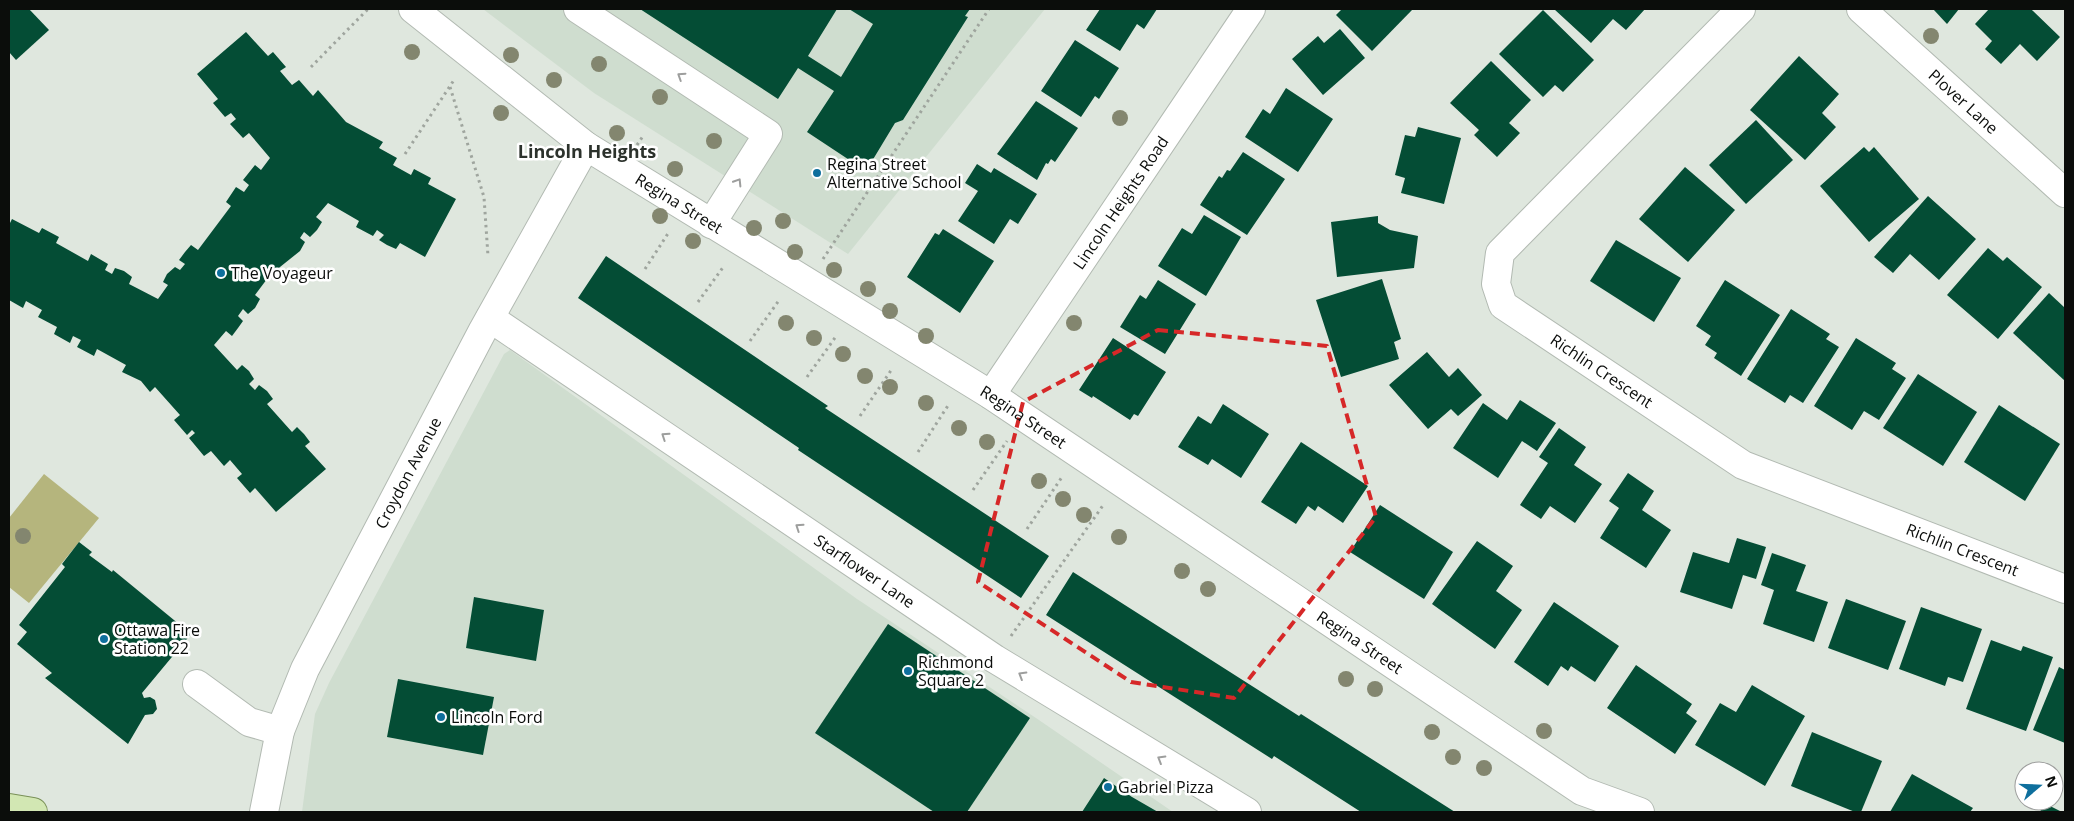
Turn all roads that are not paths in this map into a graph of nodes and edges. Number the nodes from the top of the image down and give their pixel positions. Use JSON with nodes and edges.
{"nodes":[{"id":1,"x":578,"y":9,"type":"edge"},
{"id":2,"x":1251,"y":9,"type":"edge"},
{"id":3,"x":1741,"y":9,"type":"edge"},
{"id":4,"x":1861,"y":9,"type":"edge"},
{"id":5,"x":428,"y":13,"type":"edge"},
{"id":6,"x":586,"y":146,"type":"junction"},
{"id":7,"x":2065,"y":193,"type":"edge"},
{"id":8,"x":711,"y":224,"type":"junction"},
{"id":9,"x":490,"y":318,"type":"junction"},
{"id":10,"x":991,"y":395,"type":"junction"},
{"id":11,"x":2065,"y":589,"type":"edge"},
{"id":12,"x":197,"y":684,"type":"dead end"},
{"id":13,"x":280,"y":731,"type":"junction"},
{"id":14,"x":9,"y":808,"type":"edge"},
{"id":15,"x":33,"y":812,"type":"edge"},
{"id":16,"x":264,"y":812,"type":"edge"},
{"id":17,"x":1247,"y":812,"type":"edge"},
{"id":18,"x":1640,"y":812,"type":"edge"}],
"edges":[{"from":8,"to":1,"type":"street","one_way":true},
{"from":2,"to":10,"type":"street","name":"Lincoln Heights Road"},
{"from":3,"to":11,"type":"street","name":"Richlin Crescent"},
{"from":4,"to":7,"type":"street","name":"Plover Lane"},
{"from":5,"to":6,"type":"street","name":"Regina Street"},
{"from":6,"to":8,"type":"street","name":"Regina Street"},
{"from":6,"to":9,"type":"street","name":"Croydon Avenue"},
{"from":8,"to":10,"type":"street","name":"Regina Street"},
{"from":9,"to":13,"type":"street","name":"Croydon Avenue"},
{"from":17,"to":9,"type":"street","name":"Starflower Lane","one_way":true},
{"from":10,"to":18,"type":"street","name":"Regina Street"},
{"from":12,"to":13,"type":"street"},
{"from":13,"to":16,"type":"street","name":"Croydon Avenue"},
{"from":14,"to":15,"type":"main road"}]}
